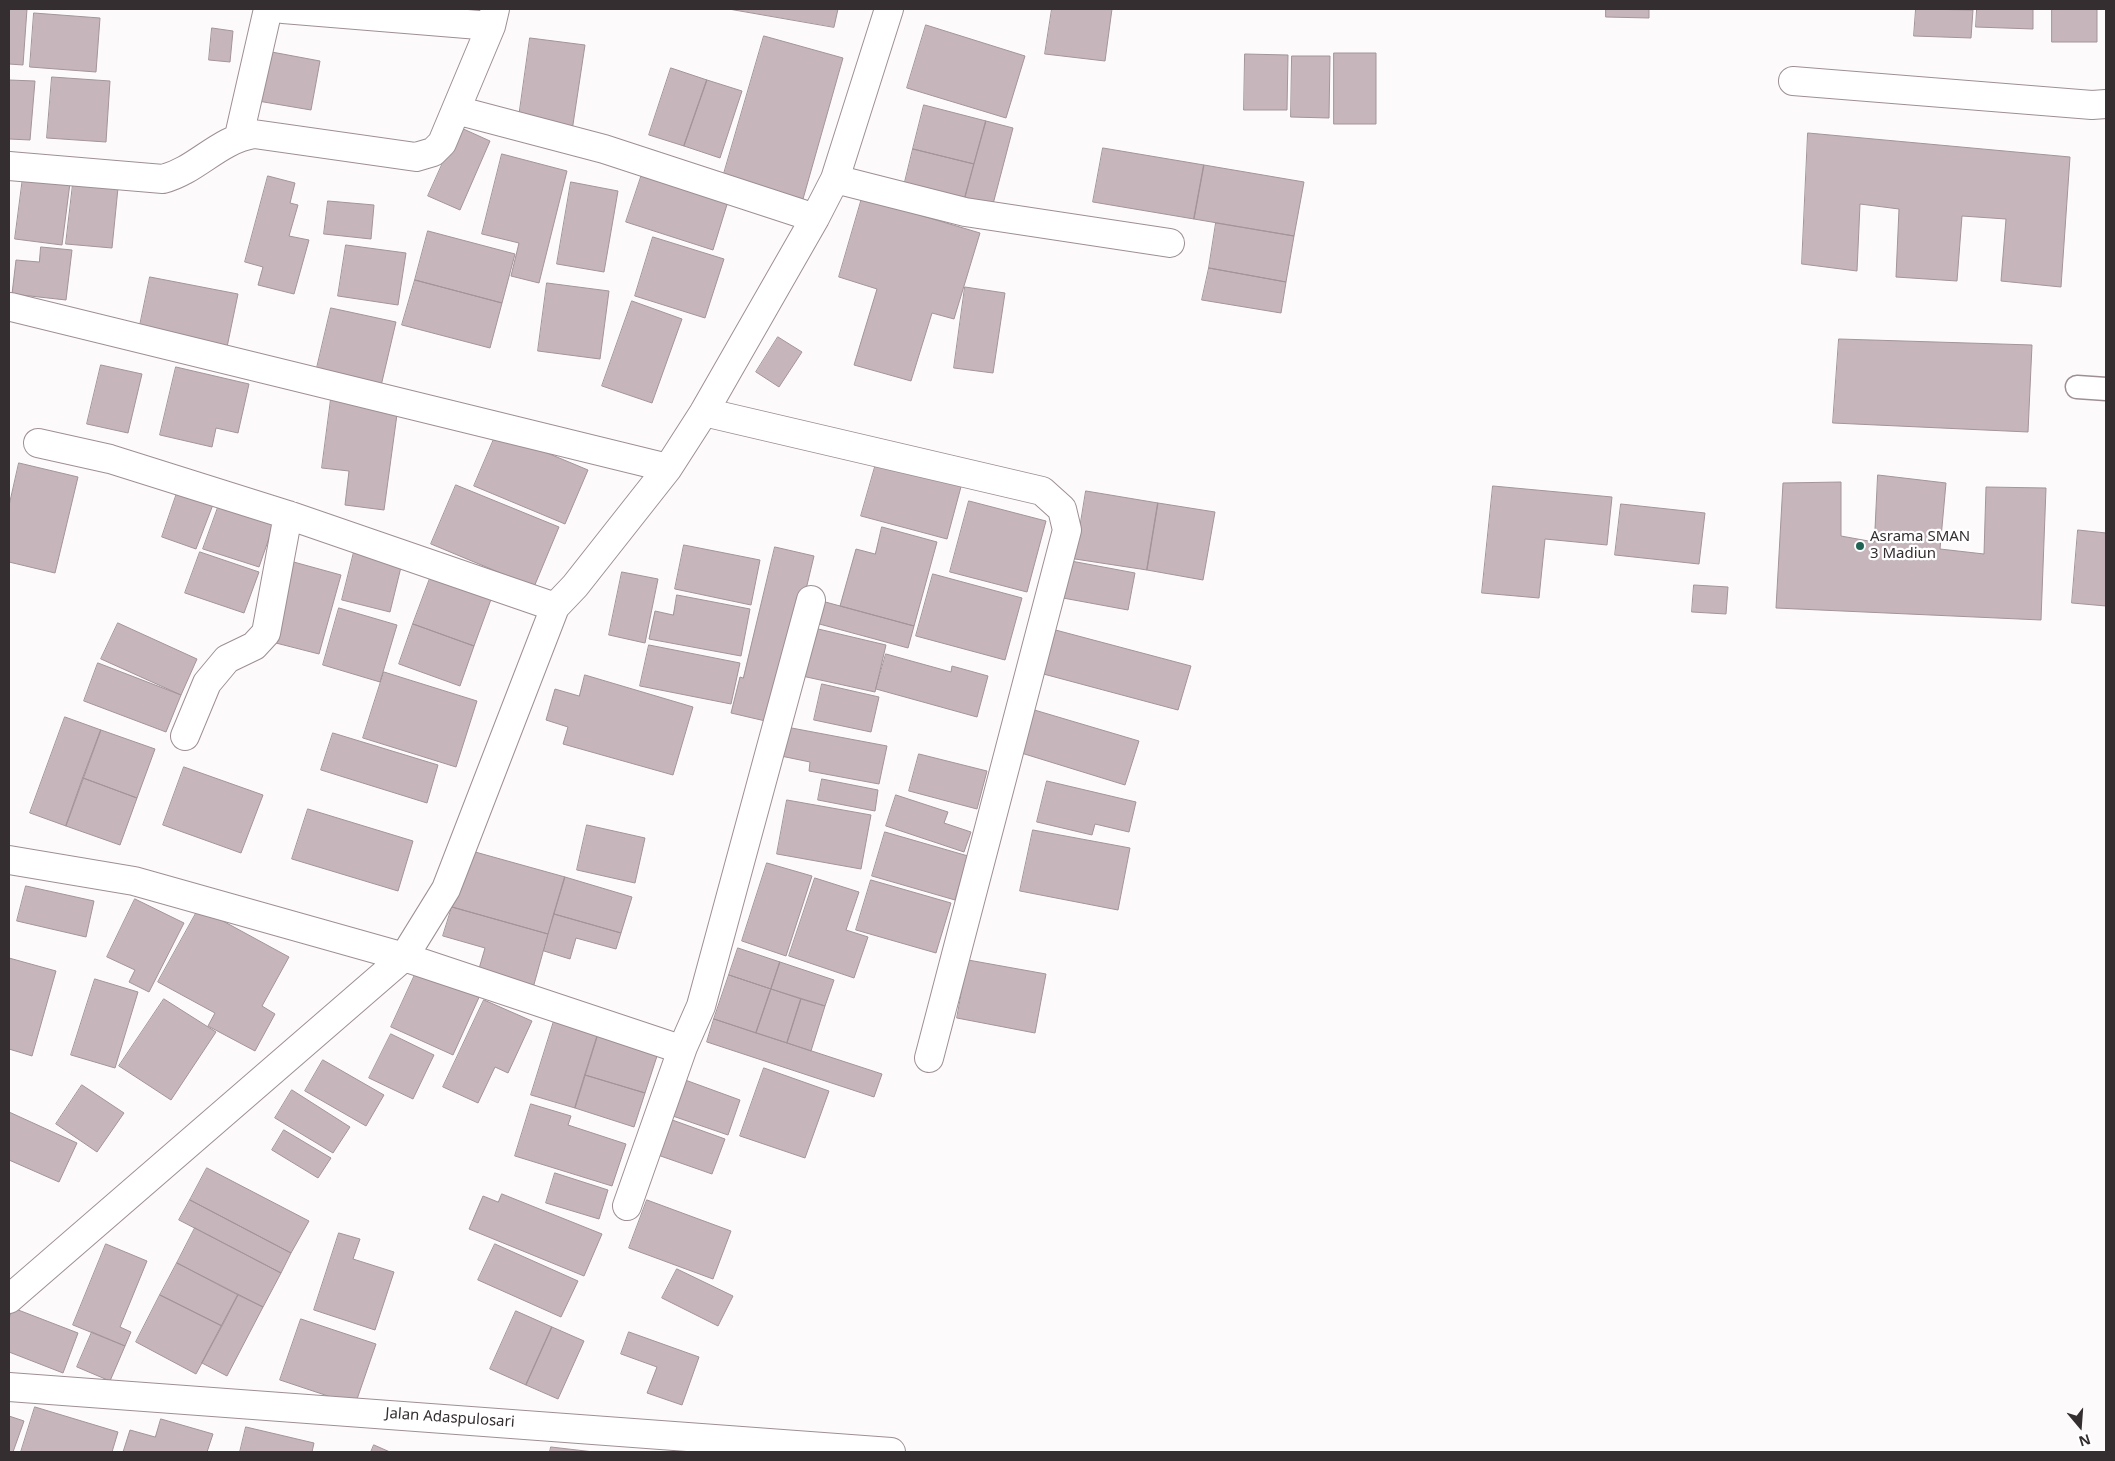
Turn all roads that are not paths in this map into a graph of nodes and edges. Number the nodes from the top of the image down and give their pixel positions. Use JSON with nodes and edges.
{"nodes":[{"id":1,"x":268,"y":9,"type":"edge"},
{"id":2,"x":283,"y":9,"type":"edge"},
{"id":3,"x":889,"y":9,"type":"edge"},
{"id":4,"x":493,"y":18,"type":"edge"},
{"id":5,"x":1793,"y":81,"type":"dead end"},
{"id":6,"x":2106,"y":104,"type":"edge"},
{"id":7,"x":456,"y":110,"type":"junction"},
{"id":8,"x":239,"y":136,"type":"junction"},
{"id":9,"x":9,"y":166,"type":"edge"},
{"id":10,"x":835,"y":179,"type":"junction"},
{"id":11,"x":816,"y":218,"type":"junction"},
{"id":12,"x":1170,"y":243,"type":"dead end"},
{"id":13,"x":11,"y":307,"type":"dead end"},
{"id":14,"x":2078,"y":387,"type":"dead end"},
{"id":15,"x":2106,"y":389,"type":"edge"},
{"id":16,"x":704,"y":412,"type":"junction"},
{"id":17,"x":38,"y":443,"type":"dead end"},
{"id":18,"x":668,"y":468,"type":"junction"},
{"id":19,"x":288,"y":515,"type":"junction"},
{"id":20,"x":811,"y":600,"type":"dead end"},
{"id":21,"x":555,"y":607,"type":"junction"},
{"id":22,"x":185,"y":736,"type":"dead end"},
{"id":23,"x":9,"y":860,"type":"edge"},
{"id":24,"x":404,"y":957,"type":"junction"},
{"id":25,"x":683,"y":1047,"type":"junction"},
{"id":26,"x":929,"y":1058,"type":"dead end"},
{"id":27,"x":627,"y":1206,"type":"dead end"},
{"id":28,"x":9,"y":1299,"type":"edge"},
{"id":29,"x":9,"y":1387,"type":"edge"},
{"id":30,"x":891,"y":1452,"type":"edge"}],
"edges":[{"from":1,"to":8,"type":"street"},
{"from":2,"to":4,"type":"street"},
{"from":3,"to":10,"type":"street"},
{"from":4,"to":7,"type":"street"},
{"from":5,"to":6,"type":"street"},
{"from":7,"to":8,"type":"street"},
{"from":7,"to":11,"type":"street"},
{"from":8,"to":9,"type":"street"},
{"from":10,"to":11,"type":"street"},
{"from":10,"to":12,"type":"street"},
{"from":11,"to":16,"type":"street"},
{"from":13,"to":18,"type":"street"},
{"from":14,"to":15,"type":"lane"},
{"from":16,"to":18,"type":"street"},
{"from":16,"to":26,"type":"street"},
{"from":17,"to":19,"type":"street"},
{"from":18,"to":21,"type":"street"},
{"from":19,"to":21,"type":"street"},
{"from":19,"to":22,"type":"street"},
{"from":20,"to":25,"type":"street"},
{"from":21,"to":24,"type":"street"},
{"from":23,"to":24,"type":"street"},
{"from":24,"to":25,"type":"street"},
{"from":24,"to":28,"type":"street"},
{"from":25,"to":27,"type":"street"},
{"from":29,"to":30,"type":"street","name":"Jalan Adaspulosari"}]}
